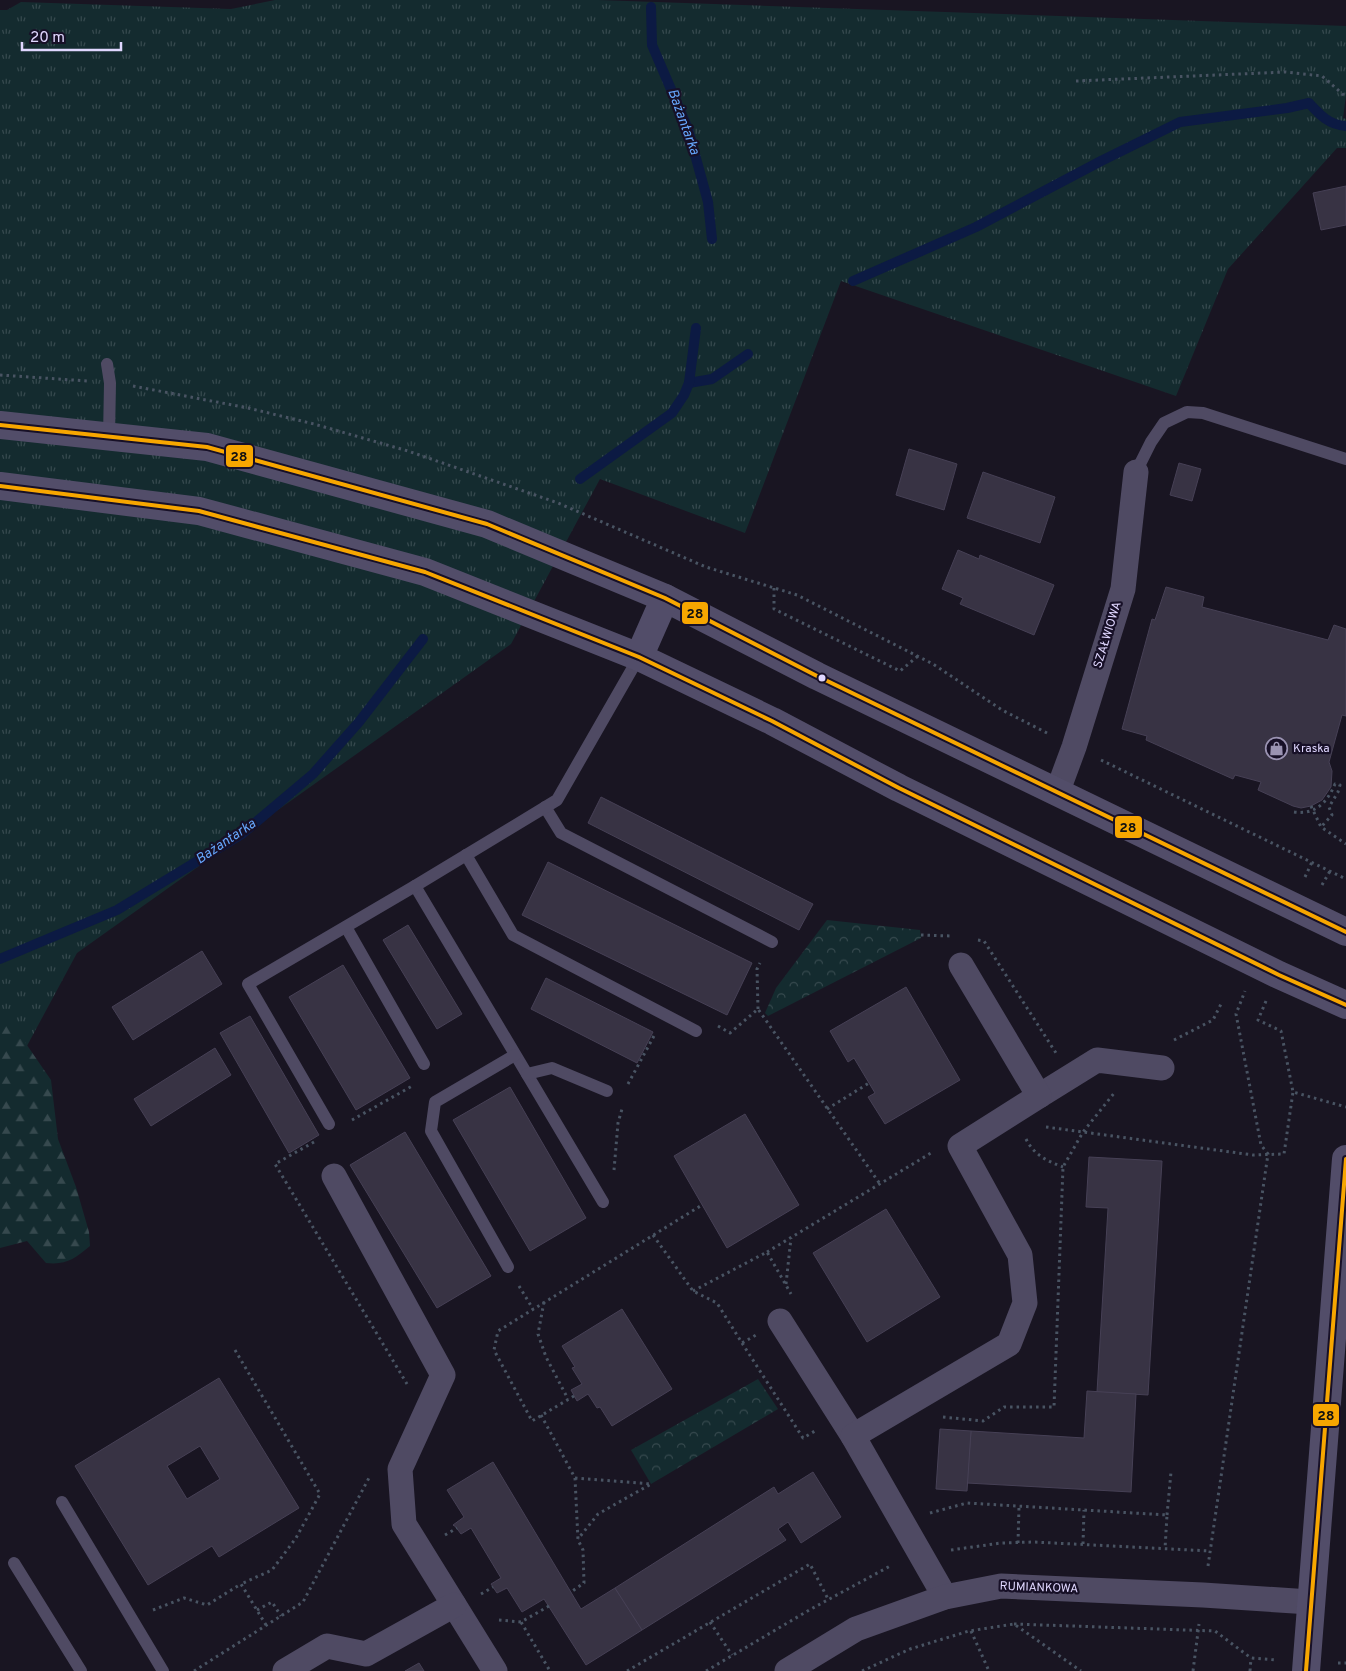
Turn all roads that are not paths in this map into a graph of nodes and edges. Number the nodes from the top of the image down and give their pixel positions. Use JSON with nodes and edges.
{"nodes":[{"id":1,"x":107,"y":364,"type":"dead end"},
{"id":2,"x":0,"y":426,"type":"edge"},
{"id":3,"x":109,"y":437,"type":"junction"},
{"id":4,"x":1346,"y":459,"type":"edge"},
{"id":5,"x":1136,"y":472,"type":"joint"},
{"id":6,"x":0,"y":486,"type":"edge"},
{"id":7,"x":665,"y":598,"type":"junction"},
{"id":8,"x":638,"y":657,"type":"junction"},
{"id":9,"x":1057,"y":793,"type":"junction"},
{"id":10,"x":545,"y":807,"type":"junction"},
{"id":11,"x":466,"y":855,"type":"junction"},
{"id":12,"x":415,"y":886,"type":"junction"},
{"id":13,"x":346,"y":927,"type":"junction"},
{"id":14,"x":1346,"y":932,"type":"edge"},
{"id":15,"x":772,"y":942,"type":"road end"},
{"id":16,"x":961,"y":965,"type":"dead end"},
{"id":17,"x":1346,"y":1005,"type":"edge"},
{"id":18,"x":696,"y":1032,"type":"dead end"},
{"id":19,"x":515,"y":1055,"type":"junction"},
{"id":20,"x":424,"y":1064,"type":"road end"},
{"id":21,"x":1153,"y":1067,"type":"road end"},
{"id":22,"x":526,"y":1074,"type":"junction"},
{"id":23,"x":607,"y":1091,"type":"dead end"},
{"id":24,"x":1039,"y":1096,"type":"junction"},
{"id":25,"x":329,"y":1124,"type":"dead end"},
{"id":26,"x":1346,"y":1159,"type":"edge"},
{"id":27,"x":334,"y":1176,"type":"dead end"},
{"id":28,"x":603,"y":1202,"type":"dead end"},
{"id":29,"x":508,"y":1267,"type":"dead end"},
{"id":30,"x":780,"y":1321,"type":"road end"},
{"id":31,"x":1338,"y":1371,"type":"edge"},
{"id":32,"x":853,"y":1436,"type":"junction"},
{"id":33,"x":62,"y":1502,"type":"dead end"},
{"id":34,"x":14,"y":1563,"type":"dead end"},
{"id":35,"x":945,"y":1597,"type":"junction"},
{"id":36,"x":1310,"y":1602,"type":"junction"},
{"id":37,"x":454,"y":1605,"type":"junction"},
{"id":38,"x":1306,"y":1667,"type":"edge"},
{"id":39,"x":81,"y":1671,"type":"edge"},
{"id":40,"x":163,"y":1671,"type":"edge"},
{"id":41,"x":285,"y":1671,"type":"edge"},
{"id":42,"x":495,"y":1671,"type":"edge"},
{"id":43,"x":787,"y":1671,"type":"edge"}],
"edges":[{"from":1,"to":3,"type":"lane"},
{"from":2,"to":3,"type":"main road"},
{"from":3,"to":7,"type":"main road"},
{"from":4,"to":5,"type":"lane"},
{"from":5,"to":9,"type":"street","name":"SZAŁWIOWA"},
{"from":6,"to":8,"type":"main road"},
{"from":7,"to":8,"type":"main road"},
{"from":7,"to":9,"type":"main road"},
{"from":8,"to":10,"type":"lane"},
{"from":8,"to":17,"type":"main road"},
{"from":9,"to":14,"type":"main road"},
{"from":10,"to":11,"type":"lane"},
{"from":10,"to":15,"type":"lane"},
{"from":11,"to":12,"type":"lane"},
{"from":11,"to":18,"type":"lane"},
{"from":12,"to":13,"type":"lane"},
{"from":12,"to":19,"type":"lane"},
{"from":13,"to":20,"type":"lane"},
{"from":13,"to":25,"type":"lane"},
{"from":16,"to":24,"type":"street"},
{"from":19,"to":22,"type":"lane"},
{"from":19,"to":29,"type":"lane"},
{"from":21,"to":24,"type":"street"},
{"from":22,"to":23,"type":"lane"},
{"from":22,"to":28,"type":"lane"},
{"from":24,"to":32,"type":"street"},
{"from":26,"to":31,"type":"main road"},
{"from":27,"to":37,"type":"street"},
{"from":30,"to":32,"type":"street"},
{"from":31,"to":36,"type":"main road"},
{"from":32,"to":35,"type":"street"},
{"from":33,"to":40,"type":"lane"},
{"from":34,"to":39,"type":"lane"},
{"from":35,"to":36,"type":"street","name":"RUMIANKOWA"},
{"from":35,"to":43,"type":"street","name":"RUMIANKOWA"},
{"from":36,"to":38,"type":"main road"},
{"from":37,"to":41,"type":"street"},
{"from":37,"to":42,"type":"street"}]}
